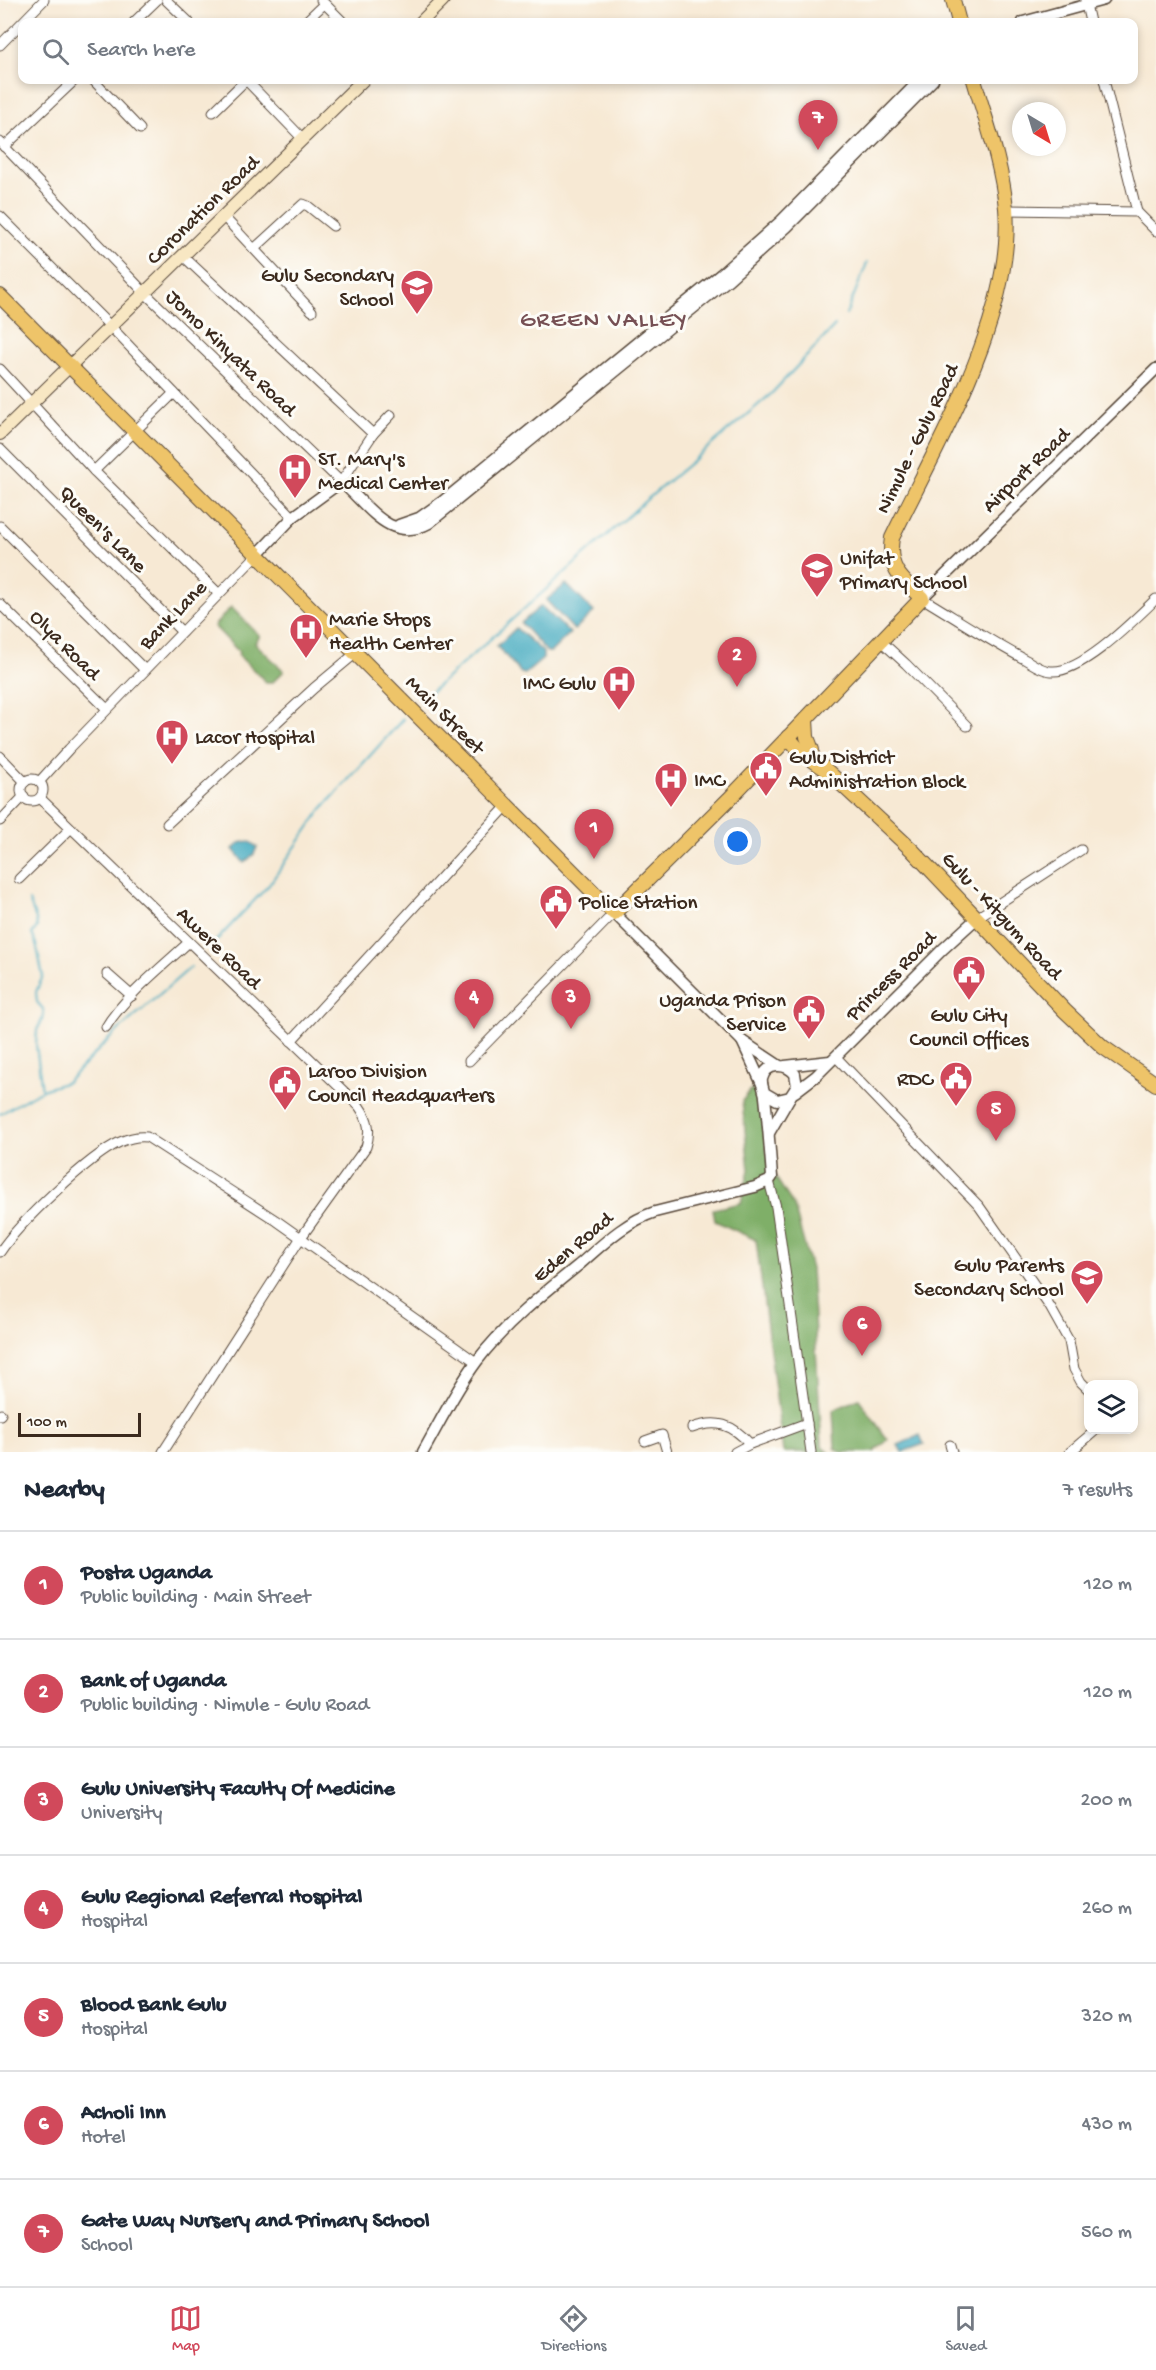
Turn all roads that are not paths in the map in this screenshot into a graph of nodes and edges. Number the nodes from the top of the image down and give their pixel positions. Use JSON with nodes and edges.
{"nodes":[{"id":1,"x":44,"y":0,"type":"edge"},
{"id":2,"x":157,"y":0,"type":"edge"},
{"id":3,"x":166,"y":0,"type":"edge"},
{"id":4,"x":443,"y":0,"type":"edge"},
{"id":5,"x":953,"y":0,"type":"edge"},
{"id":6,"x":1104,"y":0,"type":"edge"},
{"id":7,"x":322,"y":2,"type":"edge"},
{"id":8,"x":1085,"y":2,"type":"edge"},
{"id":9,"x":33,"y":18,"type":"edge"},
{"id":10,"x":138,"y":18,"type":"edge"},
{"id":11,"x":185,"y":18,"type":"edge"},
{"id":12,"x":308,"y":18,"type":"edge"},
{"id":13,"x":339,"y":18,"type":"edge"},
{"id":14,"x":425,"y":18,"type":"edge"},
{"id":15,"x":958,"y":18,"type":"edge"},
{"id":16,"x":1035,"y":18,"type":"edge"},
{"id":17,"x":1089,"y":18,"type":"edge"},
{"id":18,"x":18,"y":29,"type":"edge"},
{"id":19,"x":2,"y":40,"type":"edge"},
{"id":20,"x":71,"y":84,"type":"edge"},
{"id":21,"x":97,"y":84,"type":"edge"},
{"id":22,"x":242,"y":84,"type":"edge"},
{"id":23,"x":250,"y":84,"type":"edge"},
{"id":24,"x":359,"y":84,"type":"edge"},
{"id":25,"x":916,"y":84,"type":"edge"},
{"id":26,"x":929,"y":84,"type":"edge"},
{"id":27,"x":975,"y":84,"type":"edge"},
{"id":28,"x":1105,"y":84,"type":"edge"},
{"id":29,"x":213,"y":112,"type":"dead end"},
{"id":30,"x":140,"y":129,"type":"dead end"},
{"id":31,"x":303,"y":139,"type":"junction"},
{"id":32,"x":2,"y":145,"type":"edge"},
{"id":33,"x":1006,"y":210,"type":"junction"},
{"id":34,"x":1137,"y":212,"type":"junction"},
{"id":35,"x":0,"y":216,"type":"edge"},
{"id":36,"x":223,"y":216,"type":"junction"},
{"id":37,"x":333,"y":226,"type":"dead end"},
{"id":38,"x":1156,"y":231,"type":"edge"},
{"id":39,"x":254,"y":249,"type":"junction"},
{"id":40,"x":182,"y":255,"type":"junction"},
{"id":41,"x":144,"y":292,"type":"junction"},
{"id":42,"x":0,"y":296,"type":"edge"},
{"id":43,"x":312,"y":311,"type":"dead end"},
{"id":44,"x":681,"y":314,"type":"junction"},
{"id":45,"x":110,"y":326,"type":"junction"},
{"id":46,"x":68,"y":366,"type":"junction"},
{"id":47,"x":0,"y":369,"type":"edge"},
{"id":48,"x":1156,"y":369,"type":"edge"},
{"id":49,"x":174,"y":393,"type":"junction"},
{"id":50,"x":31,"y":402,"type":"junction"},
{"id":51,"x":392,"y":415,"type":"dead end"},
{"id":52,"x":134,"y":433,"type":"junction"},
{"id":53,"x":0,"y":434,"type":"edge"},
{"id":54,"x":374,"y":434,"type":"junction"},
{"id":55,"x":0,"y":449,"type":"edge"},
{"id":56,"x":94,"y":471,"type":"junction"},
{"id":57,"x":341,"y":482,"type":"junction"},
{"id":58,"x":294,"y":517,"type":"junction"},
{"id":59,"x":0,"y":526,"type":"edge"},
{"id":60,"x":256,"y":556,"type":"junction"},
{"id":61,"x":219,"y":594,"type":"junction"},
{"id":62,"x":922,"y":598,"type":"junction"},
{"id":63,"x":1156,"y":599,"type":"edge"},
{"id":64,"x":0,"y":604,"type":"edge"},
{"id":65,"x":182,"y":632,"type":"junction"},
{"id":66,"x":882,"y":642,"type":"junction"},
{"id":67,"x":356,"y":653,"type":"junction"},
{"id":68,"x":145,"y":670,"type":"junction"},
{"id":69,"x":107,"y":709,"type":"junction"},
{"id":70,"x":806,"y":719,"type":"junction"},
{"id":71,"x":967,"y":726,"type":"dead end"},
{"id":72,"x":791,"y":735,"type":"junction"},
{"id":73,"x":776,"y":750,"type":"junction"},
{"id":74,"x":806,"y":751,"type":"junction"},
{"id":75,"x":0,"y":756,"type":"edge"},
{"id":76,"x":25,"y":782,"type":"junction"},
{"id":77,"x":39,"y":782,"type":"junction"},
{"id":78,"x":24,"y":796,"type":"junction"},
{"id":79,"x":40,"y":798,"type":"junction"},
{"id":80,"x":507,"y":806,"type":"junction"},
{"id":81,"x":0,"y":821,"type":"edge"},
{"id":82,"x":167,"y":824,"type":"dead end"},
{"id":83,"x":70,"y":828,"type":"junction"},
{"id":84,"x":1081,"y":850,"type":"dead end"},
{"id":85,"x":19,"y":879,"type":"dead end"},
{"id":86,"x":614,"y":913,"type":"junction"},
{"id":87,"x":978,"y":917,"type":"junction"},
{"id":88,"x":189,"y":942,"type":"junction"},
{"id":89,"x":107,"y":974,"type":"dead end"},
{"id":90,"x":132,"y":996,"type":"junction"},
{"id":91,"x":106,"y":1028,"type":"dead end"},
{"id":92,"x":291,"y":1041,"type":"junction"},
{"id":93,"x":742,"y":1041,"type":"junction"},
{"id":94,"x":833,"y":1059,"type":"junction"},
{"id":95,"x":469,"y":1061,"type":"dead end"},
{"id":96,"x":781,"y":1065,"type":"junction"},
{"id":97,"x":1156,"y":1084,"type":"edge"},
{"id":98,"x":763,"y":1089,"type":"junction"},
{"id":99,"x":793,"y":1094,"type":"junction"},
{"id":100,"x":770,"y":1133,"type":"junction"},
{"id":101,"x":769,"y":1181,"type":"junction"},
{"id":102,"x":300,"y":1239,"type":"junction"},
{"id":103,"x":0,"y":1252,"type":"edge"},
{"id":104,"x":476,"y":1362,"type":"junction"},
{"id":105,"x":1084,"y":1385,"type":"edge"},
{"id":106,"x":807,"y":1423,"type":"junction"},
{"id":107,"x":692,"y":1428,"type":"dead end"},
{"id":108,"x":1091,"y":1434,"type":"edge"},
{"id":109,"x":645,"y":1441,"type":"dead end"},
{"id":110,"x":750,"y":1444,"type":"junction"},
{"id":111,"x":163,"y":1452,"type":"edge"},
{"id":112,"x":423,"y":1452,"type":"edge"},
{"id":113,"x":668,"y":1452,"type":"edge"},
{"id":114,"x":735,"y":1452,"type":"edge"},
{"id":115,"x":811,"y":1452,"type":"edge"},
{"id":116,"x":1070,"y":1452,"type":"edge"}],
"edges":[{"from":1,"to":9,"type":"street"},
{"from":2,"to":10,"type":"street"},
{"from":3,"to":11,"type":"street"},
{"from":4,"to":14,"type":"main road"},
{"from":5,"to":15,"type":"main road"},
{"from":6,"to":8,"type":"street"},
{"from":7,"to":12,"type":"street"},
{"from":7,"to":13,"type":"street"},
{"from":8,"to":16,"type":"street"},
{"from":8,"to":17,"type":"street"},
{"from":18,"to":19,"type":"street"},
{"from":20,"to":32,"type":"street"},
{"from":21,"to":30,"type":"street"},
{"from":22,"to":29,"type":"street"},
{"from":23,"to":31,"type":"street"},
{"from":24,"to":31,"type":"main road","name":"Coronation Road"},
{"from":25,"to":44,"type":"street"},
{"from":26,"to":44,"type":"street"},
{"from":27,"to":33,"type":"main road","name":"Nimule - Gulu Road"},
{"from":28,"to":34,"type":"street"},
{"from":31,"to":36,"type":"main road","name":"Coronation Road"},
{"from":32,"to":41,"type":"street","name":"Jomo Kinyata Road"},
{"from":33,"to":34,"type":"street"},
{"from":33,"to":62,"type":"main road","name":"Nimule - Gulu Road"},
{"from":34,"to":38,"type":"street"},
{"from":35,"to":45,"type":"street"},
{"from":36,"to":39,"type":"street"},
{"from":36,"to":40,"type":"main road","name":"Coronation Road"},
{"from":37,"to":39,"type":"street"},
{"from":39,"to":43,"type":"street"},
{"from":40,"to":41,"type":"main road","name":"Coronation Road"},
{"from":40,"to":54,"type":"street"},
{"from":41,"to":45,"type":"main road","name":"Coronation Road"},
{"from":41,"to":57,"type":"street","name":"Jomo Kinyata Road"},
{"from":42,"to":46,"type":"main road","name":"Main Street"},
{"from":44,"to":57,"type":"street"},
{"from":45,"to":46,"type":"main road","name":"Coronation Road"},
{"from":45,"to":49,"type":"street"},
{"from":46,"to":50,"type":"main road","name":"Coronation Road"},
{"from":46,"to":52,"type":"main road","name":"Main Street"},
{"from":47,"to":50,"type":"street"},
{"from":48,"to":62,"type":"street","name":"Airport Road"},
{"from":49,"to":52,"type":"street"},
{"from":49,"to":58,"type":"street"},
{"from":50,"to":53,"type":"main road","name":"Coronation Road"},
{"from":50,"to":56,"type":"street"},
{"from":51,"to":54,"type":"street"},
{"from":52,"to":56,"type":"street"},
{"from":52,"to":60,"type":"main road","name":"Main Street"},
{"from":54,"to":57,"type":"street"},
{"from":55,"to":65,"type":"street","name":"Queen's Lane"},
{"from":56,"to":61,"type":"street"},
{"from":57,"to":58,"type":"street","name":"Bank Lane"},
{"from":58,"to":60,"type":"street","name":"Bank Lane"},
{"from":59,"to":68,"type":"street"},
{"from":60,"to":61,"type":"street","name":"Bank Lane"},
{"from":60,"to":67,"type":"main road","name":"Main Street"},
{"from":61,"to":65,"type":"street","name":"Bank Lane"},
{"from":62,"to":63,"type":"street"},
{"from":62,"to":66,"type":"main road"},
{"from":64,"to":69,"type":"street","name":"Olya Road"},
{"from":65,"to":68,"type":"street","name":"Bank Lane"},
{"from":66,"to":70,"type":"main road"},
{"from":66,"to":71,"type":"street"},
{"from":67,"to":80,"type":"main road","name":"Main Street"},
{"from":67,"to":82,"type":"street"},
{"from":68,"to":69,"type":"street","name":"Bank Lane"},
{"from":69,"to":77,"type":"street","name":"Bank Lane"},
{"from":70,"to":72,"type":"main road"},
{"from":70,"to":74,"type":"main road"},
{"from":72,"to":73,"type":"main road"},
{"from":72,"to":74,"type":"main road","name":"Gulu - Kitgum Road"},
{"from":73,"to":74,"type":"main road"},
{"from":73,"to":86,"type":"main road"},
{"from":74,"to":87,"type":"main road","name":"Gulu - Kitgum Road"},
{"from":75,"to":76,"type":"street"},
{"from":76,"to":77,"type":"street"},
{"from":76,"to":78,"type":"street"},
{"from":77,"to":79,"type":"street"},
{"from":78,"to":79,"type":"street"},
{"from":78,"to":81,"type":"street"},
{"from":79,"to":83,"type":"street","name":"Awere Road"},
{"from":80,"to":86,"type":"main road","name":"Main Street"},
{"from":80,"to":92,"type":"street"},
{"from":83,"to":85,"type":"street"},
{"from":83,"to":88,"type":"street","name":"Awere Road"},
{"from":84,"to":87,"type":"street"},
{"from":86,"to":93,"type":"street","name":"Main Street"},
{"from":86,"to":95,"type":"street"},
{"from":87,"to":94,"type":"street","name":"Princess Road"},
{"from":87,"to":97,"type":"main road","name":"Gulu - Kitgum Road"},
{"from":88,"to":90,"type":"street"},
{"from":88,"to":92,"type":"street","name":"Awere Road"},
{"from":89,"to":90,"type":"street"},
{"from":90,"to":91,"type":"street"},
{"from":92,"to":102,"type":"street","name":"Awere Road"},
{"from":93,"to":96,"type":"street"},
{"from":93,"to":98,"type":"street"},
{"from":94,"to":96,"type":"street"},
{"from":94,"to":99,"type":"street","name":"Princess Road"},
{"from":94,"to":105,"type":"street"},
{"from":96,"to":98,"type":"street"},
{"from":96,"to":99,"type":"street"},
{"from":98,"to":99,"type":"street"},
{"from":98,"to":100,"type":"street"},
{"from":99,"to":100,"type":"street"},
{"from":100,"to":101,"type":"street"},
{"from":101,"to":104,"type":"street","name":"Eden Road"},
{"from":101,"to":106,"type":"street"},
{"from":102,"to":103,"type":"street"},
{"from":102,"to":104,"type":"street"},
{"from":102,"to":111,"type":"street"},
{"from":104,"to":112,"type":"street","name":"Eden Road"},
{"from":106,"to":110,"type":"street"},
{"from":106,"to":115,"type":"street"},
{"from":107,"to":110,"type":"street"},
{"from":108,"to":116,"type":"street"},
{"from":109,"to":113,"type":"street"},
{"from":110,"to":114,"type":"street"}]}
